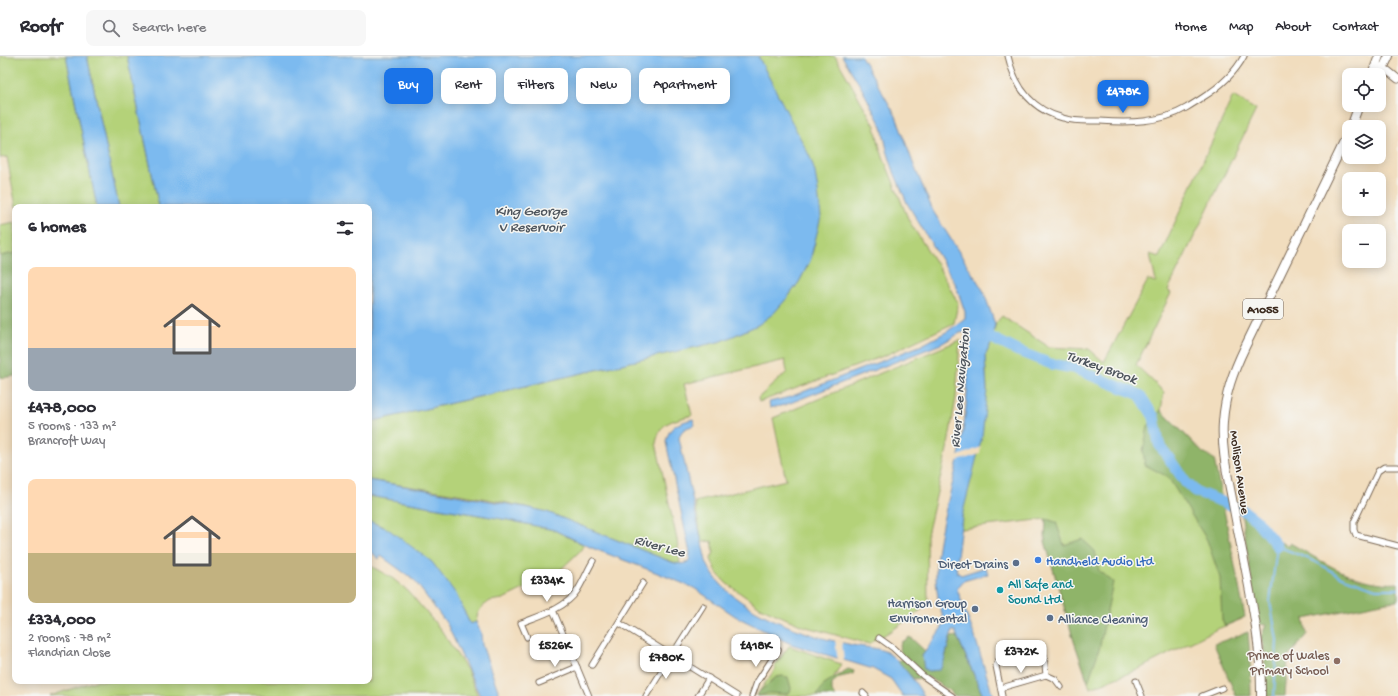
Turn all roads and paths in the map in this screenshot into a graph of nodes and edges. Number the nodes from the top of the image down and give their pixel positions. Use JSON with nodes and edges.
{"nodes":[{"id":1,"x":1008,"y":56,"type":"edge"},
{"id":2,"x":1244,"y":56,"type":"edge"},
{"id":3,"x":1379,"y":56,"type":"edge"},
{"id":4,"x":1389,"y":56,"type":"edge"},
{"id":5,"x":1379,"y":67,"type":"junction"},
{"id":6,"x":1398,"y":79,"type":"edge"},
{"id":7,"x":1342,"y":146,"type":"edge"},
{"id":8,"x":1398,"y":467,"type":"edge"},
{"id":9,"x":1398,"y":546,"type":"edge"},
{"id":10,"x":593,"y":561,"type":"dead end"},
{"id":11,"x":643,"y":584,"type":"dead end"},
{"id":12,"x":703,"y":606,"type":"dead end"},
{"id":13,"x":553,"y":610,"type":"junction"},
{"id":14,"x":619,"y":623,"type":"junction"},
{"id":15,"x":527,"y":637,"type":"dead end"},
{"id":16,"x":879,"y":638,"type":"dead end"},
{"id":17,"x":778,"y":650,"type":"dead end"},
{"id":18,"x":1001,"y":654,"type":"dead end"},
{"id":19,"x":671,"y":656,"type":"junction"},
{"id":20,"x":1044,"y":656,"type":"dead end"},
{"id":21,"x":592,"y":665,"type":"dead end"},
{"id":22,"x":577,"y":667,"type":"junction"},
{"id":23,"x":1046,"y":675,"type":"junction"},
{"id":24,"x":708,"y":678,"type":"junction"},
{"id":25,"x":1136,"y":681,"type":"dead end"},
{"id":26,"x":539,"y":684,"type":"dead end"},
{"id":27,"x":1001,"y":688,"type":"junction"},
{"id":28,"x":1061,"y":688,"type":"dead end"},
{"id":29,"x":1222,"y":688,"type":"dead end"},
{"id":30,"x":589,"y":696,"type":"edge"},
{"id":31,"x":646,"y":696,"type":"edge"},
{"id":32,"x":698,"y":696,"type":"edge"},
{"id":33,"x":737,"y":696,"type":"edge"},
{"id":34,"x":752,"y":696,"type":"edge"},
{"id":35,"x":952,"y":696,"type":"edge"},
{"id":36,"x":1002,"y":696,"type":"edge"},
{"id":37,"x":1142,"y":696,"type":"edge"},
{"id":38,"x":1202,"y":696,"type":"edge"},
{"id":39,"x":1261,"y":696,"type":"edge"}],
"edges":[{"from":1,"to":2,"type":"street"},
{"from":3,"to":5,"type":"main road"},
{"from":4,"to":5,"type":"main road"},
{"from":5,"to":6,"type":"street"},
{"from":7,"to":39,"type":"main road","name":"Mollison Avenue","number":"A1055"},
{"from":8,"to":9,"type":"street"},
{"from":10,"to":13,"type":"street"},
{"from":11,"to":14,"type":"street"},
{"from":12,"to":19,"type":"street"},
{"from":13,"to":15,"type":"street"},
{"from":13,"to":22,"type":"street"},
{"from":14,"to":19,"type":"street"},
{"from":14,"to":21,"type":"street"},
{"from":16,"to":35,"type":"street"},
{"from":17,"to":34,"type":"street"},
{"from":18,"to":27,"type":"street"},
{"from":19,"to":24,"type":"street"},
{"from":19,"to":31,"type":"street"},
{"from":20,"to":23,"type":"street"},
{"from":22,"to":26,"type":"street"},
{"from":22,"to":30,"type":"street"},
{"from":23,"to":27,"type":"street"},
{"from":23,"to":28,"type":"street"},
{"from":24,"to":32,"type":"street"},
{"from":24,"to":33,"type":"street"},
{"from":25,"to":37,"type":"street"},
{"from":27,"to":36,"type":"street"},
{"from":29,"to":38,"type":"street"}]}
